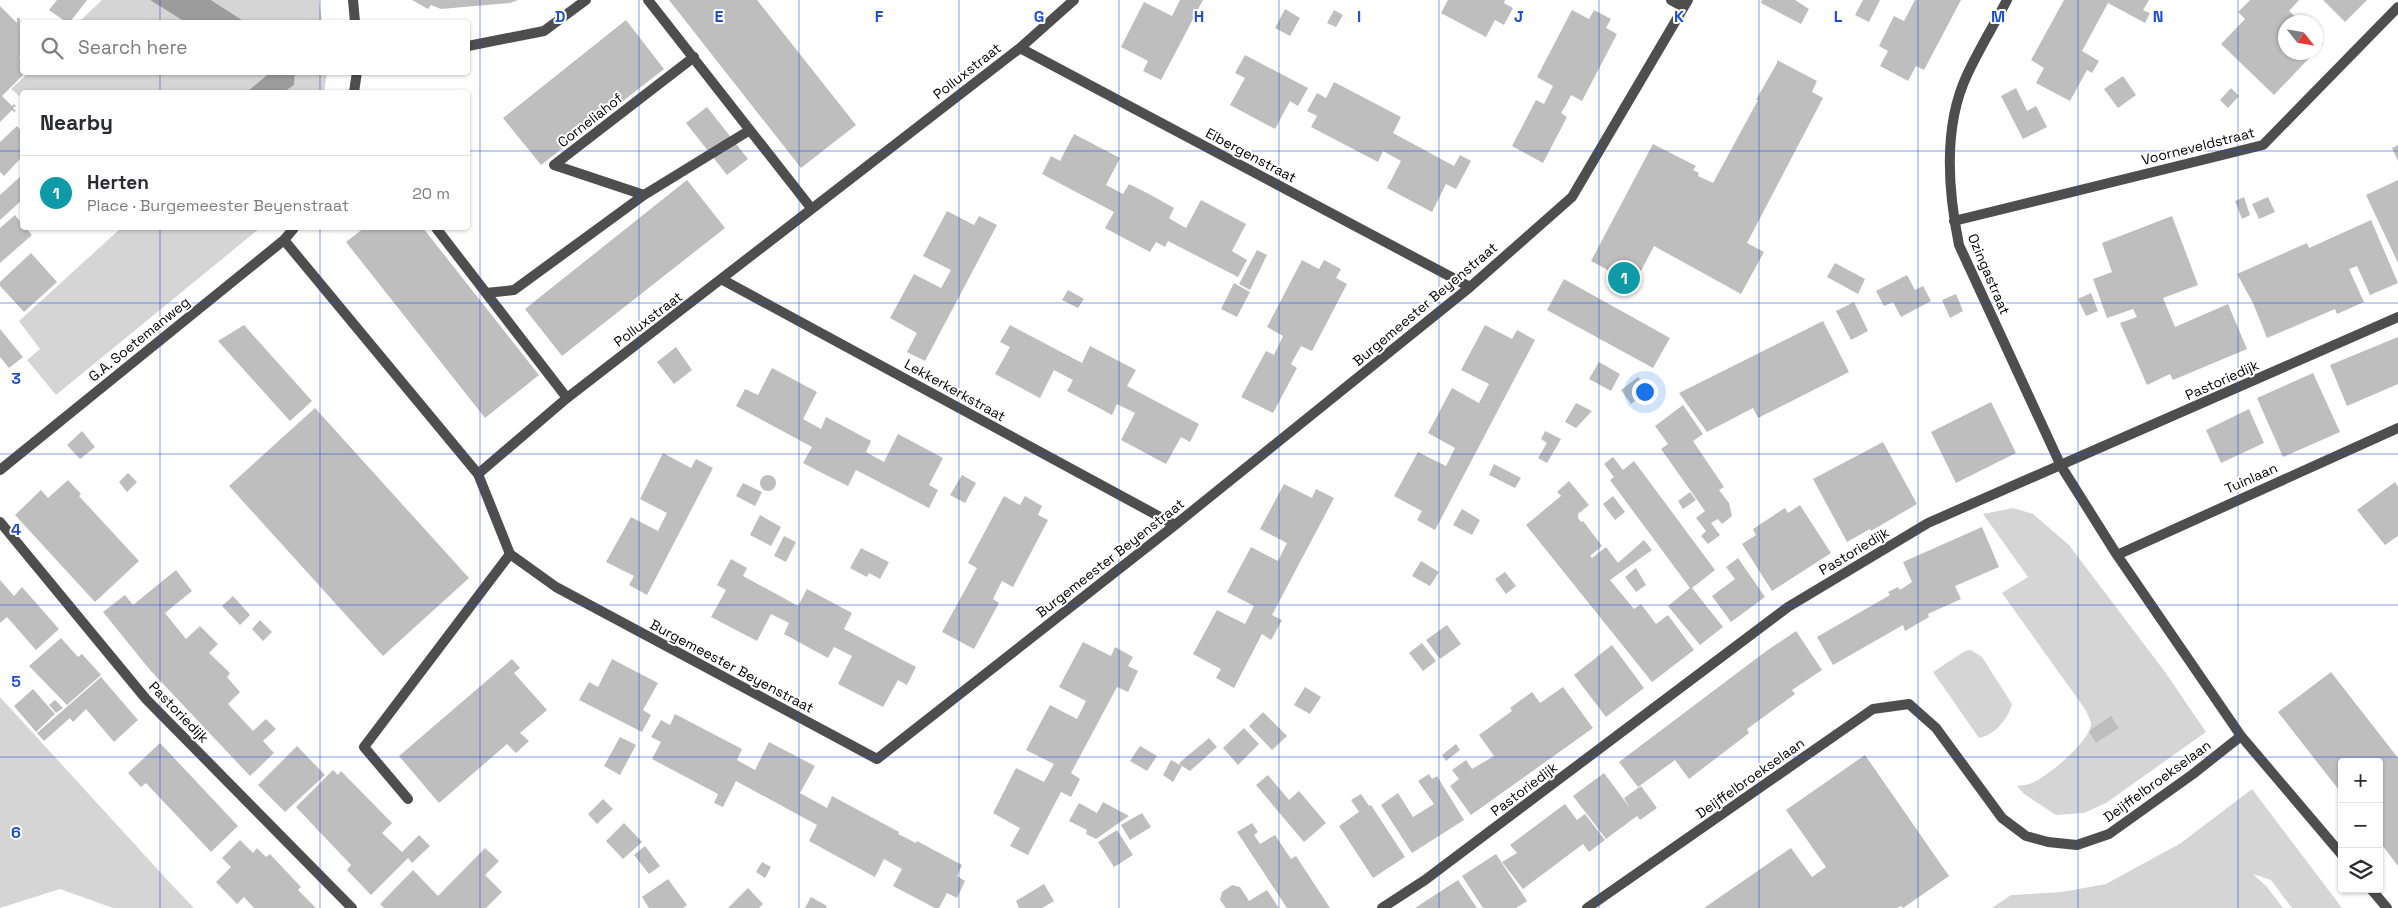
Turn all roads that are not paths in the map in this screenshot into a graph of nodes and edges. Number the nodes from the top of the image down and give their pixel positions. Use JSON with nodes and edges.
{"nodes":[{"id":1,"x":353,"y":0,"type":"edge"},
{"id":2,"x":586,"y":0,"type":"edge"},
{"id":3,"x":648,"y":0,"type":"edge"},
{"id":4,"x":1074,"y":0,"type":"edge"},
{"id":5,"x":1671,"y":0,"type":"edge"},
{"id":6,"x":2007,"y":0,"type":"edge"},
{"id":7,"x":1686,"y":3,"type":"edge"},
{"id":8,"x":2398,"y":7,"type":"edge"},
{"id":9,"x":355,"y":20,"type":"edge"},
{"id":10,"x":470,"y":46,"type":"edge"},
{"id":11,"x":1020,"y":48,"type":"junction"},
{"id":12,"x":694,"y":57,"type":"junction"},
{"id":13,"x":357,"y":75,"type":"edge"},
{"id":14,"x":354,"y":90,"type":"edge"},
{"id":15,"x":750,"y":130,"type":"junction"},
{"id":16,"x":644,"y":195,"type":"junction"},
{"id":17,"x":811,"y":208,"type":"junction"},
{"id":18,"x":1954,"y":221,"type":"junction"},
{"id":19,"x":292,"y":230,"type":"edge"},
{"id":20,"x":438,"y":230,"type":"edge"},
{"id":21,"x":284,"y":240,"type":"junction"},
{"id":22,"x":723,"y":280,"type":"junction"},
{"id":23,"x":1470,"y":287,"type":"junction"},
{"id":24,"x":486,"y":292,"type":"junction"},
{"id":25,"x":2398,"y":317,"type":"edge"},
{"id":26,"x":567,"y":398,"type":"junction"},
{"id":27,"x":2398,"y":428,"type":"edge"},
{"id":28,"x":2061,"y":466,"type":"junction"},
{"id":29,"x":0,"y":470,"type":"edge"},
{"id":30,"x":478,"y":474,"type":"junction"},
{"id":31,"x":0,"y":522,"type":"edge"},
{"id":32,"x":1174,"y":525,"type":"junction"},
{"id":33,"x":510,"y":554,"type":"junction"},
{"id":34,"x":2117,"y":555,"type":"junction"},
{"id":35,"x":2241,"y":736,"type":"junction"},
{"id":36,"x":408,"y":799,"type":"dead end"},
{"id":37,"x":2338,"y":850,"type":"edge"},
{"id":38,"x":2374,"y":893,"type":"edge"},
{"id":39,"x":352,"y":908,"type":"edge"},
{"id":40,"x":1382,"y":908,"type":"edge"},
{"id":41,"x":1587,"y":908,"type":"edge"},
{"id":42,"x":2386,"y":908,"type":"edge"}],
"edges":[{"from":1,"to":9,"type":"street"},
{"from":2,"to":10,"type":"street"},
{"from":3,"to":12,"type":"street"},
{"from":4,"to":11,"type":"street","name":"Polluxstraat"},
{"from":5,"to":7,"type":"street"},
{"from":6,"to":18,"type":"street","name":"Ozingastraat"},
{"from":7,"to":23,"type":"street","name":"Burgemeester Beyenstraat"},
{"from":8,"to":18,"type":"street","name":"Voorneveldstraat"},
{"from":11,"to":17,"type":"street","name":"Polluxstraat"},
{"from":11,"to":23,"type":"street","name":"Eibergenstraat"},
{"from":12,"to":15,"type":"street"},
{"from":12,"to":16,"type":"street","name":"Corneliahof"},
{"from":13,"to":14,"type":"street"},
{"from":15,"to":16,"type":"street"},
{"from":15,"to":17,"type":"street"},
{"from":16,"to":24,"type":"street"},
{"from":17,"to":22,"type":"street","name":"Polluxstraat"},
{"from":18,"to":28,"type":"street","name":"Ozingastraat"},
{"from":19,"to":21,"type":"street","name":"G.A. Soetemanweg"},
{"from":20,"to":24,"type":"street"},
{"from":21,"to":29,"type":"street","name":"G.A. Soetemanweg"},
{"from":21,"to":30,"type":"street"},
{"from":22,"to":26,"type":"street","name":"Polluxstraat"},
{"from":22,"to":32,"type":"street","name":"Lekkerkerkstraat"},
{"from":23,"to":32,"type":"street","name":"Burgemeester Beyenstraat"},
{"from":24,"to":26,"type":"street"},
{"from":25,"to":28,"type":"street","name":"Pastoriedijk"},
{"from":26,"to":30,"type":"street","name":"Polluxstraat"},
{"from":27,"to":34,"type":"street","name":"Tuinlaan"},
{"from":28,"to":34,"type":"street"},
{"from":28,"to":40,"type":"street","name":"Pastoriedijk"},
{"from":30,"to":33,"type":"street"},
{"from":31,"to":39,"type":"street","name":"Pastoriedijk"},
{"from":32,"to":33,"type":"street","name":"Burgemeester Beyenstraat"},
{"from":33,"to":36,"type":"street"},
{"from":34,"to":35,"type":"street"},
{"from":35,"to":37,"type":"street"},
{"from":35,"to":41,"type":"street","name":"Deijffelbroekselaan"},
{"from":38,"to":42,"type":"street"}]}
